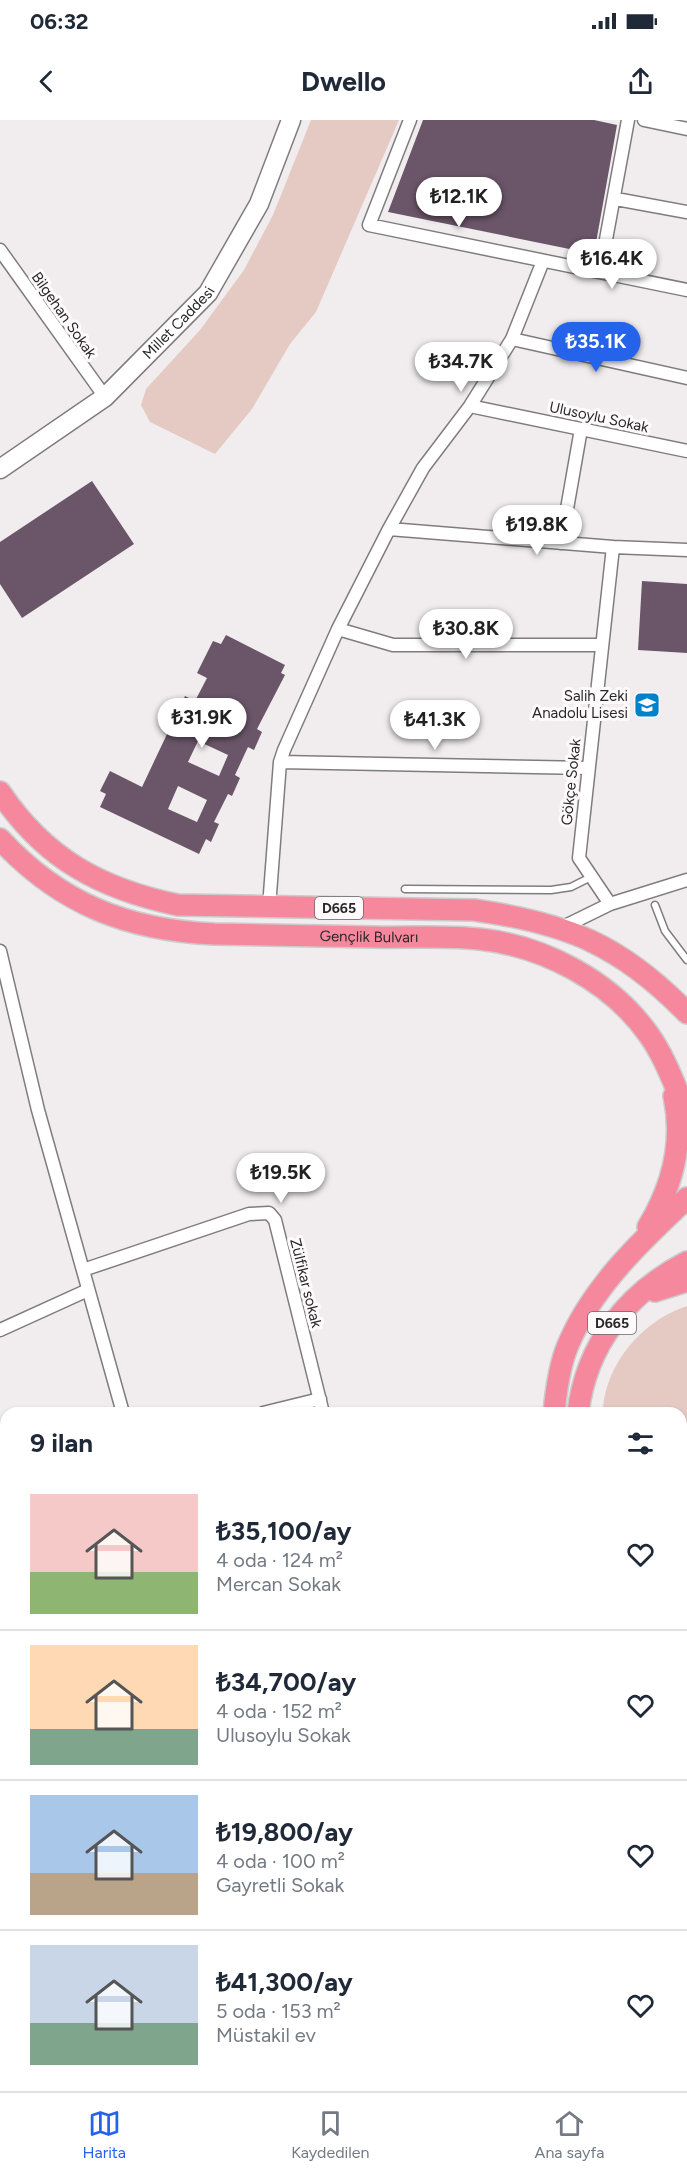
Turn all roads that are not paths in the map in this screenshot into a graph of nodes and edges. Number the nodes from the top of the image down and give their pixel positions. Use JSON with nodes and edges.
{"nodes":[{"id":1,"x":291,"y":120,"type":"edge"},
{"id":2,"x":410,"y":120,"type":"edge"},
{"id":3,"x":628,"y":120,"type":"edge"},
{"id":4,"x":644,"y":120,"type":"edge"},
{"id":5,"x":687,"y":129,"type":"edge"},
{"id":6,"x":616,"y":199,"type":"junction"},
{"id":7,"x":687,"y":212,"type":"edge"},
{"id":8,"x":0,"y":250,"type":"edge"},
{"id":9,"x":543,"y":261,"type":"junction"},
{"id":10,"x":600,"y":272,"type":"junction"},
{"id":11,"x":687,"y":290,"type":"edge"},
{"id":12,"x":512,"y":339,"type":"junction"},
{"id":13,"x":687,"y":378,"type":"edge"},
{"id":14,"x":105,"y":397,"type":"junction"},
{"id":15,"x":470,"y":406,"type":"junction"},
{"id":16,"x":581,"y":429,"type":"junction"},
{"id":17,"x":687,"y":451,"type":"edge"},
{"id":18,"x":0,"y":469,"type":"edge"},
{"id":19,"x":389,"y":530,"type":"junction"},
{"id":20,"x":561,"y":543,"type":"junction"},
{"id":21,"x":613,"y":547,"type":"junction"},
{"id":22,"x":687,"y":550,"type":"edge"},
{"id":23,"x":338,"y":629,"type":"junction"},
{"id":24,"x":602,"y":645,"type":"junction"},
{"id":25,"x":280,"y":762,"type":"junction"},
{"id":26,"x":588,"y":768,"type":"junction"},
{"id":27,"x":0,"y":792,"type":"edge"},
{"id":28,"x":0,"y":839,"type":"edge"},
{"id":29,"x":591,"y":877,"type":"junction"},
{"id":30,"x":687,"y":880,"type":"edge"},
{"id":31,"x":405,"y":889,"type":"dead end"},
{"id":32,"x":610,"y":904,"type":"junction"},
{"id":33,"x":655,"y":905,"type":"dead end"},
{"id":34,"x":269,"y":907,"type":"junction"},
{"id":35,"x":561,"y":928,"type":"junction"},
{"id":36,"x":0,"y":951,"type":"edge"},
{"id":37,"x":687,"y":960,"type":"edge"},
{"id":38,"x":687,"y":1013,"type":"edge"},
{"id":39,"x":661,"y":1055,"type":"junction"},
{"id":40,"x":687,"y":1113,"type":"edge"},
{"id":41,"x":687,"y":1198,"type":"edge"},
{"id":42,"x":633,"y":1251,"type":"junction"},
{"id":43,"x":687,"y":1262,"type":"edge"},
{"id":44,"x":83,"y":1270,"type":"junction"},
{"id":45,"x":687,"y":1281,"type":"edge"},
{"id":46,"x":88,"y":1290,"type":"junction"},
{"id":47,"x":613,"y":1322,"type":"junction"},
{"id":48,"x":0,"y":1330,"type":"edge"},
{"id":49,"x":320,"y":1399,"type":"junction"},
{"id":50,"x":121,"y":1407,"type":"edge"},
{"id":51,"x":287,"y":1407,"type":"edge"},
{"id":52,"x":322,"y":1407,"type":"edge"},
{"id":53,"x":555,"y":1407,"type":"edge"},
{"id":54,"x":579,"y":1407,"type":"edge"}],
"edges":[{"from":1,"to":14,"type":"main road","name":"Millet Caddesi"},
{"from":2,"to":9,"type":"street"},
{"from":3,"to":6,"type":"street"},
{"from":4,"to":5,"type":"street"},
{"from":6,"to":7,"type":"street"},
{"from":6,"to":10,"type":"street"},
{"from":8,"to":14,"type":"street","name":"Bilgehan Sokak"},
{"from":9,"to":10,"type":"street"},
{"from":9,"to":12,"type":"street"},
{"from":10,"to":11,"type":"street"},
{"from":12,"to":13,"type":"street"},
{"from":12,"to":15,"type":"street"},
{"from":14,"to":18,"type":"main road","name":"Millet Caddesi"},
{"from":15,"to":16,"type":"street","name":"Ulusoylu Sokak"},
{"from":15,"to":19,"type":"street"},
{"from":16,"to":17,"type":"street","name":"Ulusoylu Sokak"},
{"from":16,"to":20,"type":"street"},
{"from":19,"to":20,"type":"street"},
{"from":19,"to":23,"type":"street"},
{"from":20,"to":21,"type":"street"},
{"from":21,"to":22,"type":"street"},
{"from":21,"to":24,"type":"street","name":"Gökçe Sokak"},
{"from":23,"to":24,"type":"street"},
{"from":23,"to":25,"type":"street"},
{"from":24,"to":26,"type":"street","name":"Gökçe Sokak"},
{"from":25,"to":26,"type":"street"},
{"from":25,"to":34,"type":"street"},
{"from":26,"to":29,"type":"street","name":"Gökçe Sokak"},
{"from":27,"to":34,"type":"highway","name":"Gençlik Bulvarı","number":"D665"},
{"from":28,"to":39,"type":"highway","name":"Gençlik Bulvarı","number":"D665"},
{"from":29,"to":31,"type":"lane"},
{"from":29,"to":32,"type":"street","name":"Gökçe Sokak"},
{"from":30,"to":32,"type":"street"},
{"from":32,"to":35,"type":"street"},
{"from":33,"to":37,"type":"lane"},
{"from":34,"to":35,"type":"highway","name":"Gençlik Bulvarı","number":"D665"},
{"from":35,"to":38,"type":"highway","name":"Gençlik Bulvarı","number":"D665"},
{"from":36,"to":44,"type":"street"},
{"from":39,"to":40,"type":"highway","name":"Gençlik Bulvarı"},
{"from":39,"to":42,"type":"highway"},
{"from":41,"to":42,"type":"highway"},
{"from":42,"to":53,"type":"highway","number":"D665"},
{"from":43,"to":47,"type":"highway","number":"D665"},
{"from":44,"to":46,"type":"street"},
{"from":44,"to":49,"type":"street","name":"Zülfikar sokak"},
{"from":45,"to":47,"type":"highway"},
{"from":46,"to":48,"type":"street"},
{"from":46,"to":50,"type":"street"},
{"from":47,"to":54,"type":"highway","number":"D665"},
{"from":49,"to":51,"type":"street"},
{"from":49,"to":52,"type":"street","name":"Zülfikar sokak"}]}
